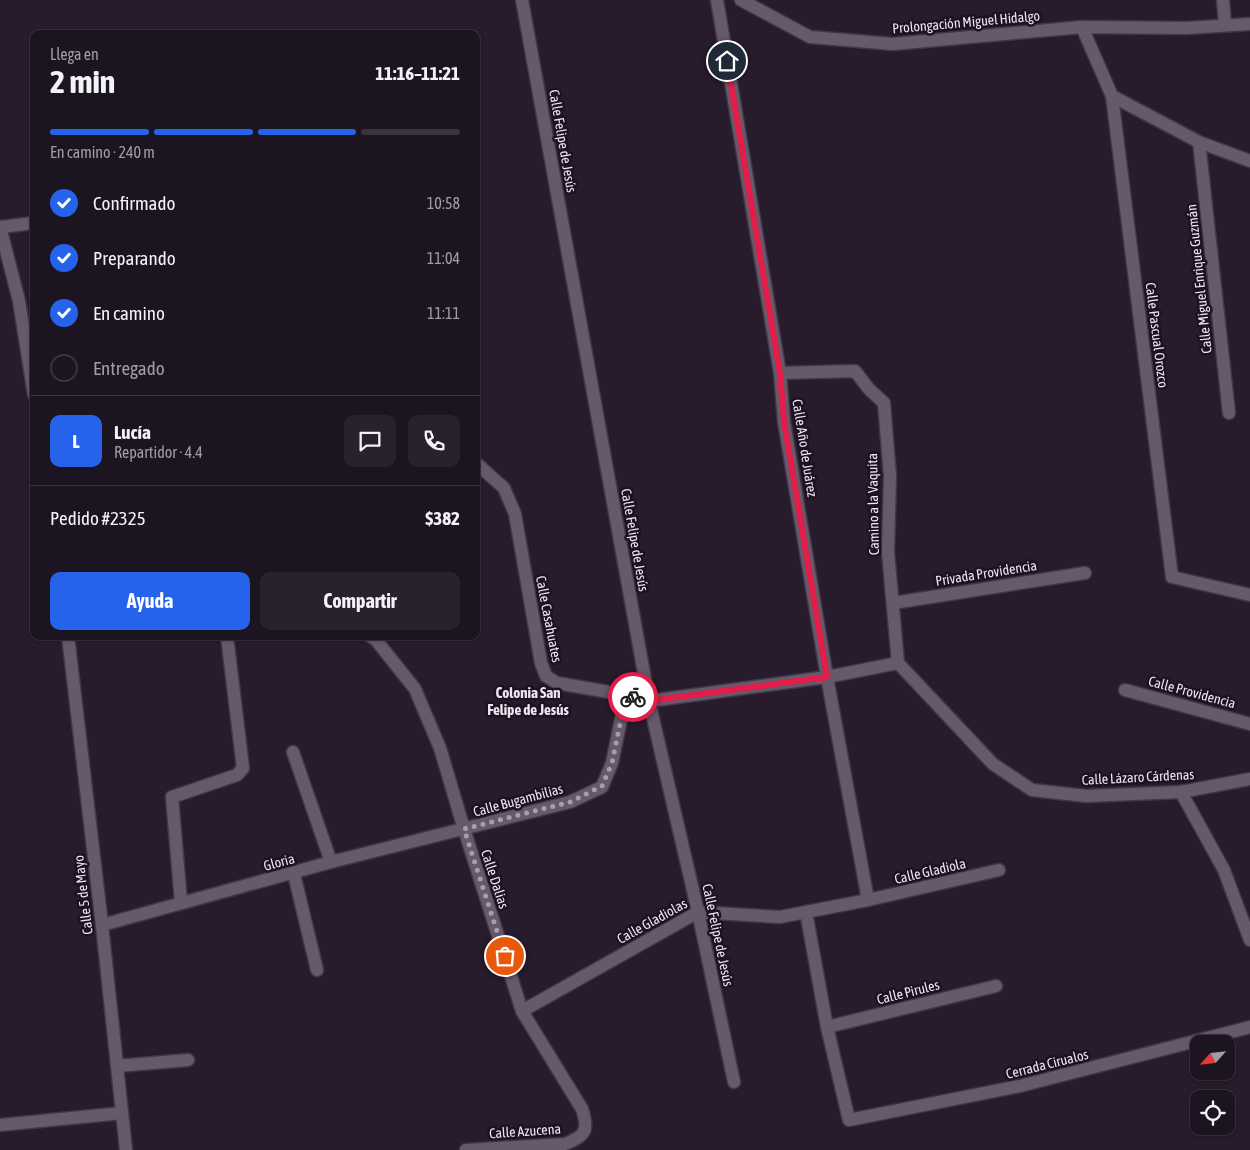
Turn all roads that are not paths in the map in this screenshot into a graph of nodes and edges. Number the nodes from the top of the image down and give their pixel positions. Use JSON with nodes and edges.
{"nodes":[{"id":1,"x":522,"y":0,"type":"edge"},
{"id":2,"x":717,"y":0,"type":"edge"},
{"id":3,"x":741,"y":0,"type":"edge"},
{"id":4,"x":1223,"y":0,"type":"edge"},
{"id":5,"x":1250,"y":24,"type":"edge"},
{"id":6,"x":1225,"y":25,"type":"junction"},
{"id":7,"x":1082,"y":27,"type":"junction"},
{"id":8,"x":1112,"y":96,"type":"junction"},
{"id":9,"x":1199,"y":142,"type":"junction"},
{"id":10,"x":1250,"y":161,"type":"edge"},
{"id":11,"x":30,"y":223,"type":"edge"},
{"id":12,"x":0,"y":227,"type":"edge"},
{"id":13,"x":30,"y":370,"type":"edge"},
{"id":14,"x":780,"y":373,"type":"junction"},
{"id":15,"x":1230,"y":413,"type":"dead end"},
{"id":16,"x":480,"y":466,"type":"edge"},
{"id":17,"x":1085,"y":573,"type":"dead end"},
{"id":18,"x":1250,"y":595,"type":"edge"},
{"id":19,"x":893,"y":603,"type":"junction"},
{"id":20,"x":68,"y":640,"type":"edge"},
{"id":21,"x":227,"y":640,"type":"edge"},
{"id":22,"x":376,"y":640,"type":"edge"},
{"id":23,"x":898,"y":664,"type":"junction"},
{"id":24,"x":827,"y":677,"type":"junction"},
{"id":25,"x":1125,"y":690,"type":"dead end"},
{"id":26,"x":626,"y":695,"type":"junction"},
{"id":27,"x":649,"y":701,"type":"junction"},
{"id":28,"x":1250,"y":724,"type":"edge"},
{"id":29,"x":293,"y":752,"type":"dead end"},
{"id":30,"x":1250,"y":779,"type":"edge"},
{"id":31,"x":1181,"y":792,"type":"junction"},
{"id":32,"x":464,"y":829,"type":"junction"},
{"id":33,"x":331,"y":862,"type":"junction"},
{"id":34,"x":999,"y":870,"type":"dead end"},
{"id":35,"x":294,"y":874,"type":"junction"},
{"id":36,"x":868,"y":900,"type":"junction"},
{"id":37,"x":181,"y":902,"type":"junction"},
{"id":38,"x":698,"y":912,"type":"junction"},
{"id":39,"x":806,"y":912,"type":"junction"},
{"id":40,"x":102,"y":925,"type":"junction"},
{"id":41,"x":1250,"y":940,"type":"edge"},
{"id":42,"x":317,"y":970,"type":"dead end"},
{"id":43,"x":996,"y":986,"type":"dead end"},
{"id":44,"x":522,"y":1010,"type":"junction"},
{"id":45,"x":827,"y":1027,"type":"junction"},
{"id":46,"x":1250,"y":1027,"type":"edge"},
{"id":47,"x":188,"y":1060,"type":"dead end"},
{"id":48,"x":117,"y":1066,"type":"junction"},
{"id":49,"x":734,"y":1082,"type":"dead end"},
{"id":50,"x":122,"y":1113,"type":"junction"},
{"id":51,"x":0,"y":1124,"type":"edge"},
{"id":52,"x":584,"y":1134,"type":"joint"},
{"id":53,"x":126,"y":1150,"type":"edge"},
{"id":54,"x":466,"y":1150,"type":"edge"}],
"edges":[{"from":1,"to":27,"type":"street","name":"Calle Felipe de Jesús"},
{"from":2,"to":14,"type":"street","name":"Calle Año de Juárez"},
{"from":3,"to":7,"type":"street","name":"Prolongación Miguel Hidalgo"},
{"from":4,"to":6,"type":"street"},
{"from":5,"to":6,"type":"street","name":"Prolongación Miguel Hidalgo"},
{"from":6,"to":7,"type":"street","name":"Prolongación Miguel Hidalgo"},
{"from":7,"to":8,"type":"street"},
{"from":8,"to":9,"type":"street"},
{"from":8,"to":18,"type":"street","name":"Calle Pascual Orozco"},
{"from":9,"to":10,"type":"street"},
{"from":9,"to":15,"type":"street","name":"Calle Miguel Enrique Guzmán"},
{"from":11,"to":12,"type":"street"},
{"from":12,"to":13,"type":"street"},
{"from":14,"to":19,"type":"street","name":"Camino a la Vaquita"},
{"from":14,"to":24,"type":"street","name":"Calle Año de Juárez"},
{"from":16,"to":26,"type":"street","name":"Calle Casahuates"},
{"from":17,"to":19,"type":"street","name":"Privada Providencia"},
{"from":19,"to":23,"type":"street","name":"Camino a la Vaquita"},
{"from":20,"to":40,"type":"street","name":"Calle 5 de Mayo"},
{"from":21,"to":37,"type":"street"},
{"from":22,"to":32,"type":"street","name":"Calle Dalias"},
{"from":23,"to":24,"type":"street","name":"Calle Casahuates"},
{"from":23,"to":31,"type":"street","name":"Calle Lázaro Cárdenas"},
{"from":24,"to":27,"type":"street","name":"Calle Casahuates"},
{"from":24,"to":36,"type":"street","name":"Calle Año de Juárez"},
{"from":25,"to":28,"type":"street","name":"Calle Providencia"},
{"from":26,"to":27,"type":"street","name":"Calle Casahuates"},
{"from":26,"to":32,"type":"street","name":"Calle Bugambilias"},
{"from":27,"to":38,"type":"street","name":"Calle Felipe de Jesús"},
{"from":29,"to":33,"type":"street"},
{"from":30,"to":31,"type":"street","name":"Calle Lázaro Cárdenas"},
{"from":31,"to":41,"type":"street"},
{"from":32,"to":33,"type":"street","name":"Gloria"},
{"from":32,"to":44,"type":"street","name":"Calle Dalias"},
{"from":33,"to":35,"type":"street","name":"Gloria"},
{"from":34,"to":36,"type":"street","name":"Calle Gladiola"},
{"from":35,"to":37,"type":"street","name":"Gloria"},
{"from":35,"to":42,"type":"street"},
{"from":36,"to":39,"type":"street","name":"Calle Gladiolas"},
{"from":37,"to":40,"type":"street","name":"Gloria"},
{"from":38,"to":39,"type":"street","name":"Calle Gladiolas"},
{"from":38,"to":44,"type":"street","name":"Calle Gladiolas"},
{"from":38,"to":49,"type":"street","name":"Calle Felipe de Jesús"},
{"from":39,"to":45,"type":"street"},
{"from":40,"to":48,"type":"street","name":"Calle 5 de Mayo"},
{"from":43,"to":45,"type":"street","name":"Calle Pirules"},
{"from":44,"to":52,"type":"street","name":"Calle Dalias"},
{"from":45,"to":46,"type":"street","name":"Cerrada Cirualos"},
{"from":47,"to":48,"type":"street"},
{"from":48,"to":50,"type":"street","name":"Calle 5 de Mayo"},
{"from":50,"to":51,"type":"street"},
{"from":50,"to":53,"type":"street","name":"Calle 5 de Mayo"},
{"from":52,"to":54,"type":"street","name":"Calle Azucena"}]}
